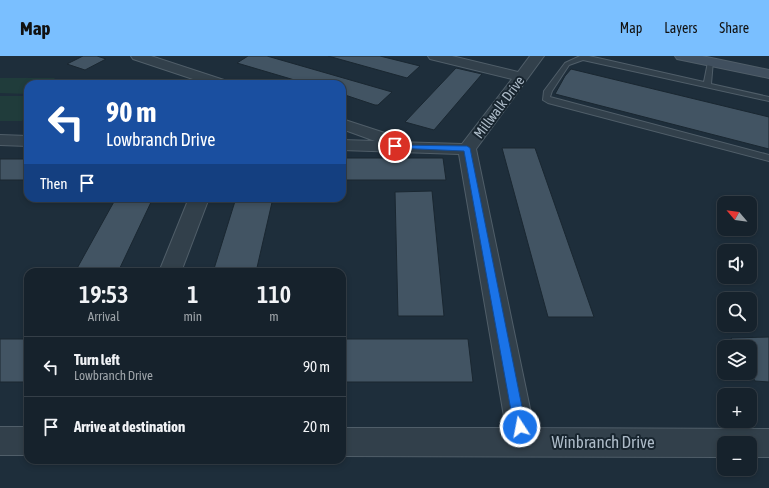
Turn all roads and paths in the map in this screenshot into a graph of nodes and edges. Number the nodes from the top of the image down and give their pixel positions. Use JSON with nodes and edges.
{"nodes":[{"id":1,"x":138,"y":56,"type":"edge"},
{"id":2,"x":435,"y":56,"type":"edge"},
{"id":3,"x":537,"y":56,"type":"edge"},
{"id":4,"x":682,"y":56,"type":"edge"},
{"id":5,"x":586,"y":57,"type":"edge"},
{"id":6,"x":711,"y":62,"type":"junction"},
{"id":7,"x":769,"y":74,"type":"edge"},
{"id":8,"x":521,"y":77,"type":"junction"},
{"id":9,"x":210,"y":80,"type":"edge"},
{"id":10,"x":707,"y":85,"type":"junction"},
{"id":11,"x":769,"y":98,"type":"edge"},
{"id":12,"x":346,"y":125,"type":"edge"},
{"id":13,"x":0,"y":140,"type":"edge"},
{"id":14,"x":24,"y":141,"type":"edge"},
{"id":15,"x":346,"y":145,"type":"edge"},
{"id":16,"x":408,"y":147,"type":"junction"},
{"id":17,"x":467,"y":148,"type":"junction"},
{"id":18,"x":769,"y":158,"type":"edge"},
{"id":19,"x":197,"y":202,"type":"edge"},
{"id":20,"x":172,"y":268,"type":"edge"},
{"id":21,"x":0,"y":441,"type":"edge"},
{"id":22,"x":24,"y":441,"type":"edge"},
{"id":23,"x":346,"y":442,"type":"edge"},
{"id":24,"x":523,"y":442,"type":"junction"},
{"id":25,"x":769,"y":443,"type":"edge"}],
"edges":[{"from":1,"to":9,"type":"street"},
{"from":2,"to":8,"type":"street"},
{"from":3,"to":8,"type":"street","name":"Millwalk Drive"},
{"from":4,"to":6,"type":"main road"},
{"from":5,"to":10,"type":"lane"},
{"from":5,"to":18,"type":"lane"},
{"from":6,"to":7,"type":"main road"},
{"from":6,"to":10,"type":"lane"},
{"from":8,"to":17,"type":"street","name":"Millwalk Drive"},
{"from":10,"to":11,"type":"lane"},
{"from":12,"to":16,"type":"street"},
{"from":13,"to":14,"type":"street"},
{"from":15,"to":16,"type":"street"},
{"from":16,"to":17,"type":"street"},
{"from":17,"to":24,"type":"street","name":"Millwalk Drive"},
{"from":19,"to":20,"type":"street"},
{"from":21,"to":22,"type":"street"},
{"from":23,"to":24,"type":"street","name":"Winbranch Drive"},
{"from":24,"to":25,"type":"street","name":"Winbranch Drive"}]}
